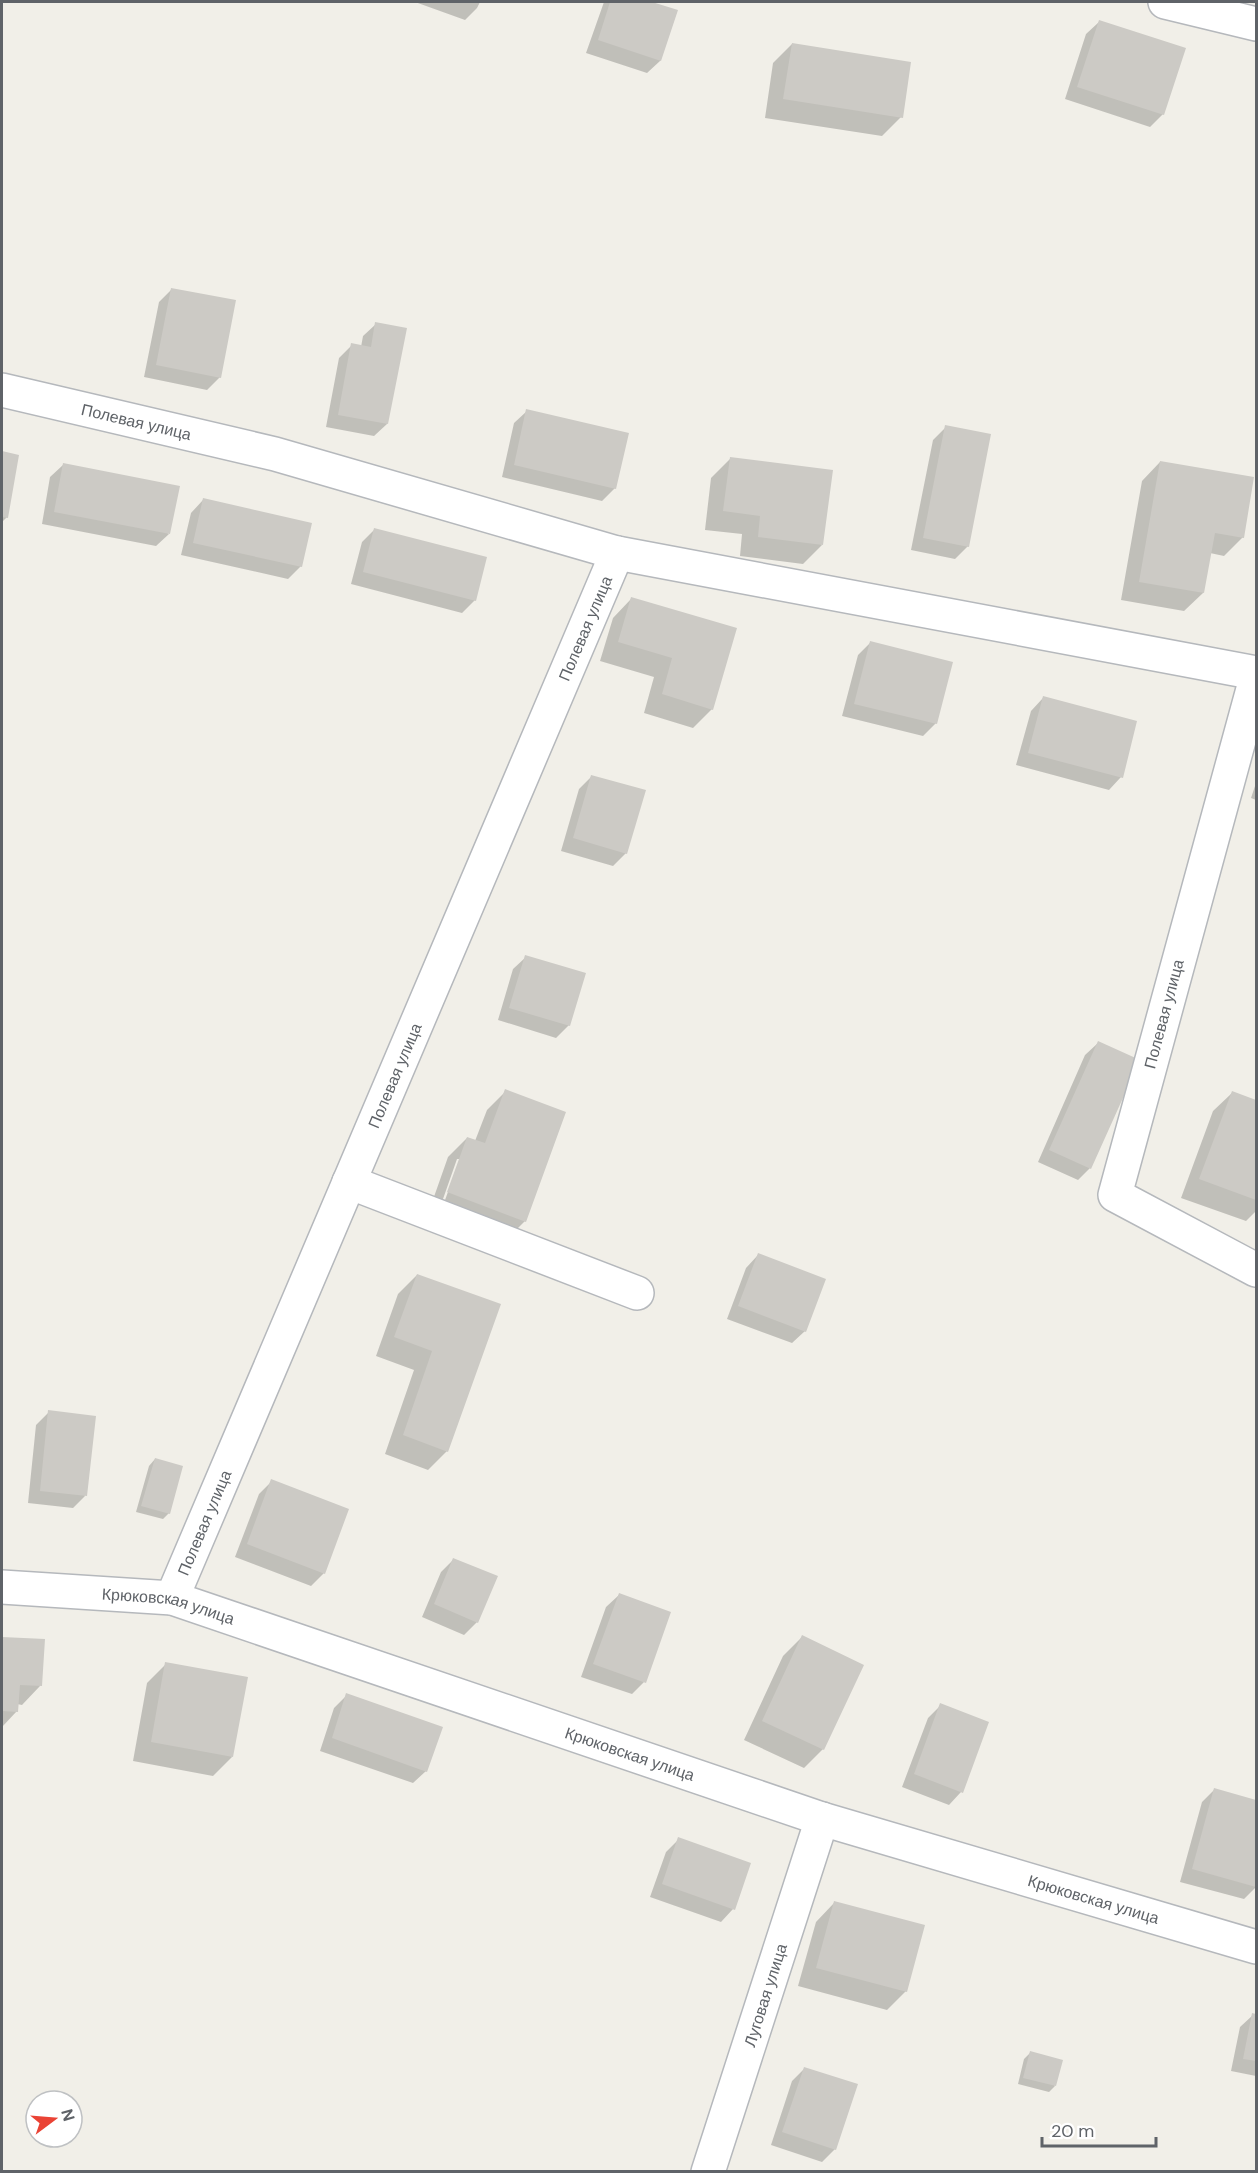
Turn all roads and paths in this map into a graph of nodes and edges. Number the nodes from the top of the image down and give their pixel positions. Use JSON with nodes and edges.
{"nodes":[{"id":1,"x":1166,"y":2,"type":"edge"},
{"id":2,"x":1257,"y":24,"type":"edge"},
{"id":3,"x":2,"y":390,"type":"edge"},
{"id":4,"x":617,"y":553,"type":"junction"},
{"id":5,"x":1257,"y":673,"type":"edge"},
{"id":6,"x":1257,"y":678,"type":"edge"},
{"id":7,"x":349,"y":1182,"type":"junction"},
{"id":8,"x":1257,"y":1270,"type":"edge"},
{"id":9,"x":637,"y":1293,"type":"dead end"},
{"id":10,"x":2,"y":1587,"type":"edge"},
{"id":11,"x":172,"y":1598,"type":"junction"},
{"id":12,"x":822,"y":1820,"type":"junction"},
{"id":13,"x":1257,"y":1947,"type":"edge"},
{"id":14,"x":708,"y":2172,"type":"edge"}],
"edges":[{"from":1,"to":2,"type":"street"},
{"from":3,"to":4,"type":"street","name":"Полевая улица"},
{"from":4,"to":5,"type":"street","name":"Полевая улица"},
{"from":4,"to":7,"type":"street","name":"Полевая улица"},
{"from":6,"to":8,"type":"street","name":"Полевая улица"},
{"from":7,"to":9,"type":"street"},
{"from":7,"to":11,"type":"street","name":"Полевая улица"},
{"from":10,"to":11,"type":"street","name":"Крюковская улица"},
{"from":11,"to":12,"type":"street","name":"Крюковская улица"},
{"from":12,"to":13,"type":"street","name":"Крюковская улица"},
{"from":12,"to":14,"type":"street","name":"Луговая улица"}]}
